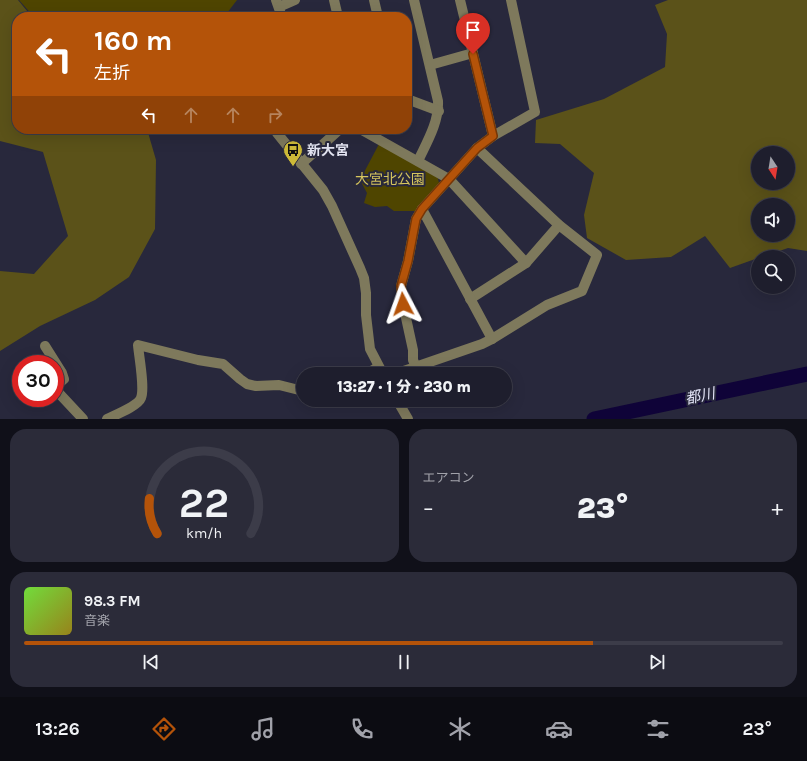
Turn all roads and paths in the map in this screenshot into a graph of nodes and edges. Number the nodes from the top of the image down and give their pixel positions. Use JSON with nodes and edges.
{"nodes":[{"id":1,"x":295,"y":0,"type":"edge"},
{"id":2,"x":334,"y":0,"type":"edge"},
{"id":3,"x":374,"y":0,"type":"edge"},
{"id":4,"x":414,"y":0,"type":"edge"},
{"id":5,"x":460,"y":0,"type":"edge"},
{"id":6,"x":511,"y":0,"type":"edge"},
{"id":7,"x":279,"y":8,"type":"edge"},
{"id":8,"x":337,"y":12,"type":"edge"},
{"id":9,"x":377,"y":12,"type":"edge"},
{"id":10,"x":473,"y":54,"type":"junction"},
{"id":11,"x":430,"y":65,"type":"junction"},
{"id":12,"x":412,"y":101,"type":"edge"},
{"id":13,"x":439,"y":111,"type":"junction"},
{"id":14,"x":279,"y":134,"type":"edge"},
{"id":15,"x":334,"y":134,"type":"edge"},
{"id":16,"x":369,"y":134,"type":"edge"},
{"id":17,"x":493,"y":136,"type":"junction"},
{"id":18,"x":477,"y":148,"type":"junction"},
{"id":19,"x":418,"y":161,"type":"junction"},
{"id":20,"x":301,"y":164,"type":"junction"},
{"id":21,"x":450,"y":179,"type":"junction"},
{"id":22,"x":422,"y":209,"type":"junction"},
{"id":23,"x":559,"y":225,"type":"junction"},
{"id":24,"x":526,"y":263,"type":"junction"},
{"id":25,"x":470,"y":300,"type":"junction"},
{"id":26,"x":492,"y":340,"type":"junction"},
{"id":27,"x":45,"y":346,"type":"dead end"},
{"id":28,"x":51,"y":355,"type":"edge"},
{"id":29,"x":379,"y":367,"type":"edge"},
{"id":30,"x":416,"y":367,"type":"joint"},
{"id":31,"x":296,"y":389,"type":"edge"},
{"id":32,"x":64,"y":398,"type":"edge"},
{"id":33,"x":401,"y":407,"type":"edge"},
{"id":34,"x":83,"y":419,"type":"edge"},
{"id":35,"x":107,"y":419,"type":"edge"},
{"id":36,"x":408,"y":419,"type":"edge"}],
"edges":[{"from":1,"to":7,"type":"street"},
{"from":2,"to":8,"type":"street"},
{"from":3,"to":9,"type":"street"},
{"from":4,"to":11,"type":"street"},
{"from":5,"to":10,"type":"street"},
{"from":6,"to":17,"type":"street"},
{"from":10,"to":11,"type":"street"},
{"from":10,"to":17,"type":"street"},
{"from":11,"to":13,"type":"street"},
{"from":12,"to":13,"type":"street"},
{"from":13,"to":19,"type":"street"},
{"from":14,"to":20,"type":"street"},
{"from":15,"to":20,"type":"street"},
{"from":16,"to":19,"type":"street"},
{"from":17,"to":18,"type":"street"},
{"from":18,"to":21,"type":"street"},
{"from":18,"to":23,"type":"street"},
{"from":19,"to":21,"type":"street"},
{"from":20,"to":29,"type":"street"},
{"from":21,"to":22,"type":"street"},
{"from":21,"to":24,"type":"street"},
{"from":22,"to":25,"type":"street"},
{"from":22,"to":30,"type":"street"},
{"from":23,"to":24,"type":"street"},
{"from":23,"to":26,"type":"street"},
{"from":24,"to":25,"type":"street"},
{"from":25,"to":26,"type":"street"},
{"from":26,"to":30,"type":"street"},
{"from":27,"to":28,"type":"street"},
{"from":31,"to":35,"type":"street"},
{"from":32,"to":34,"type":"street"},
{"from":33,"to":36,"type":"street"}]}
